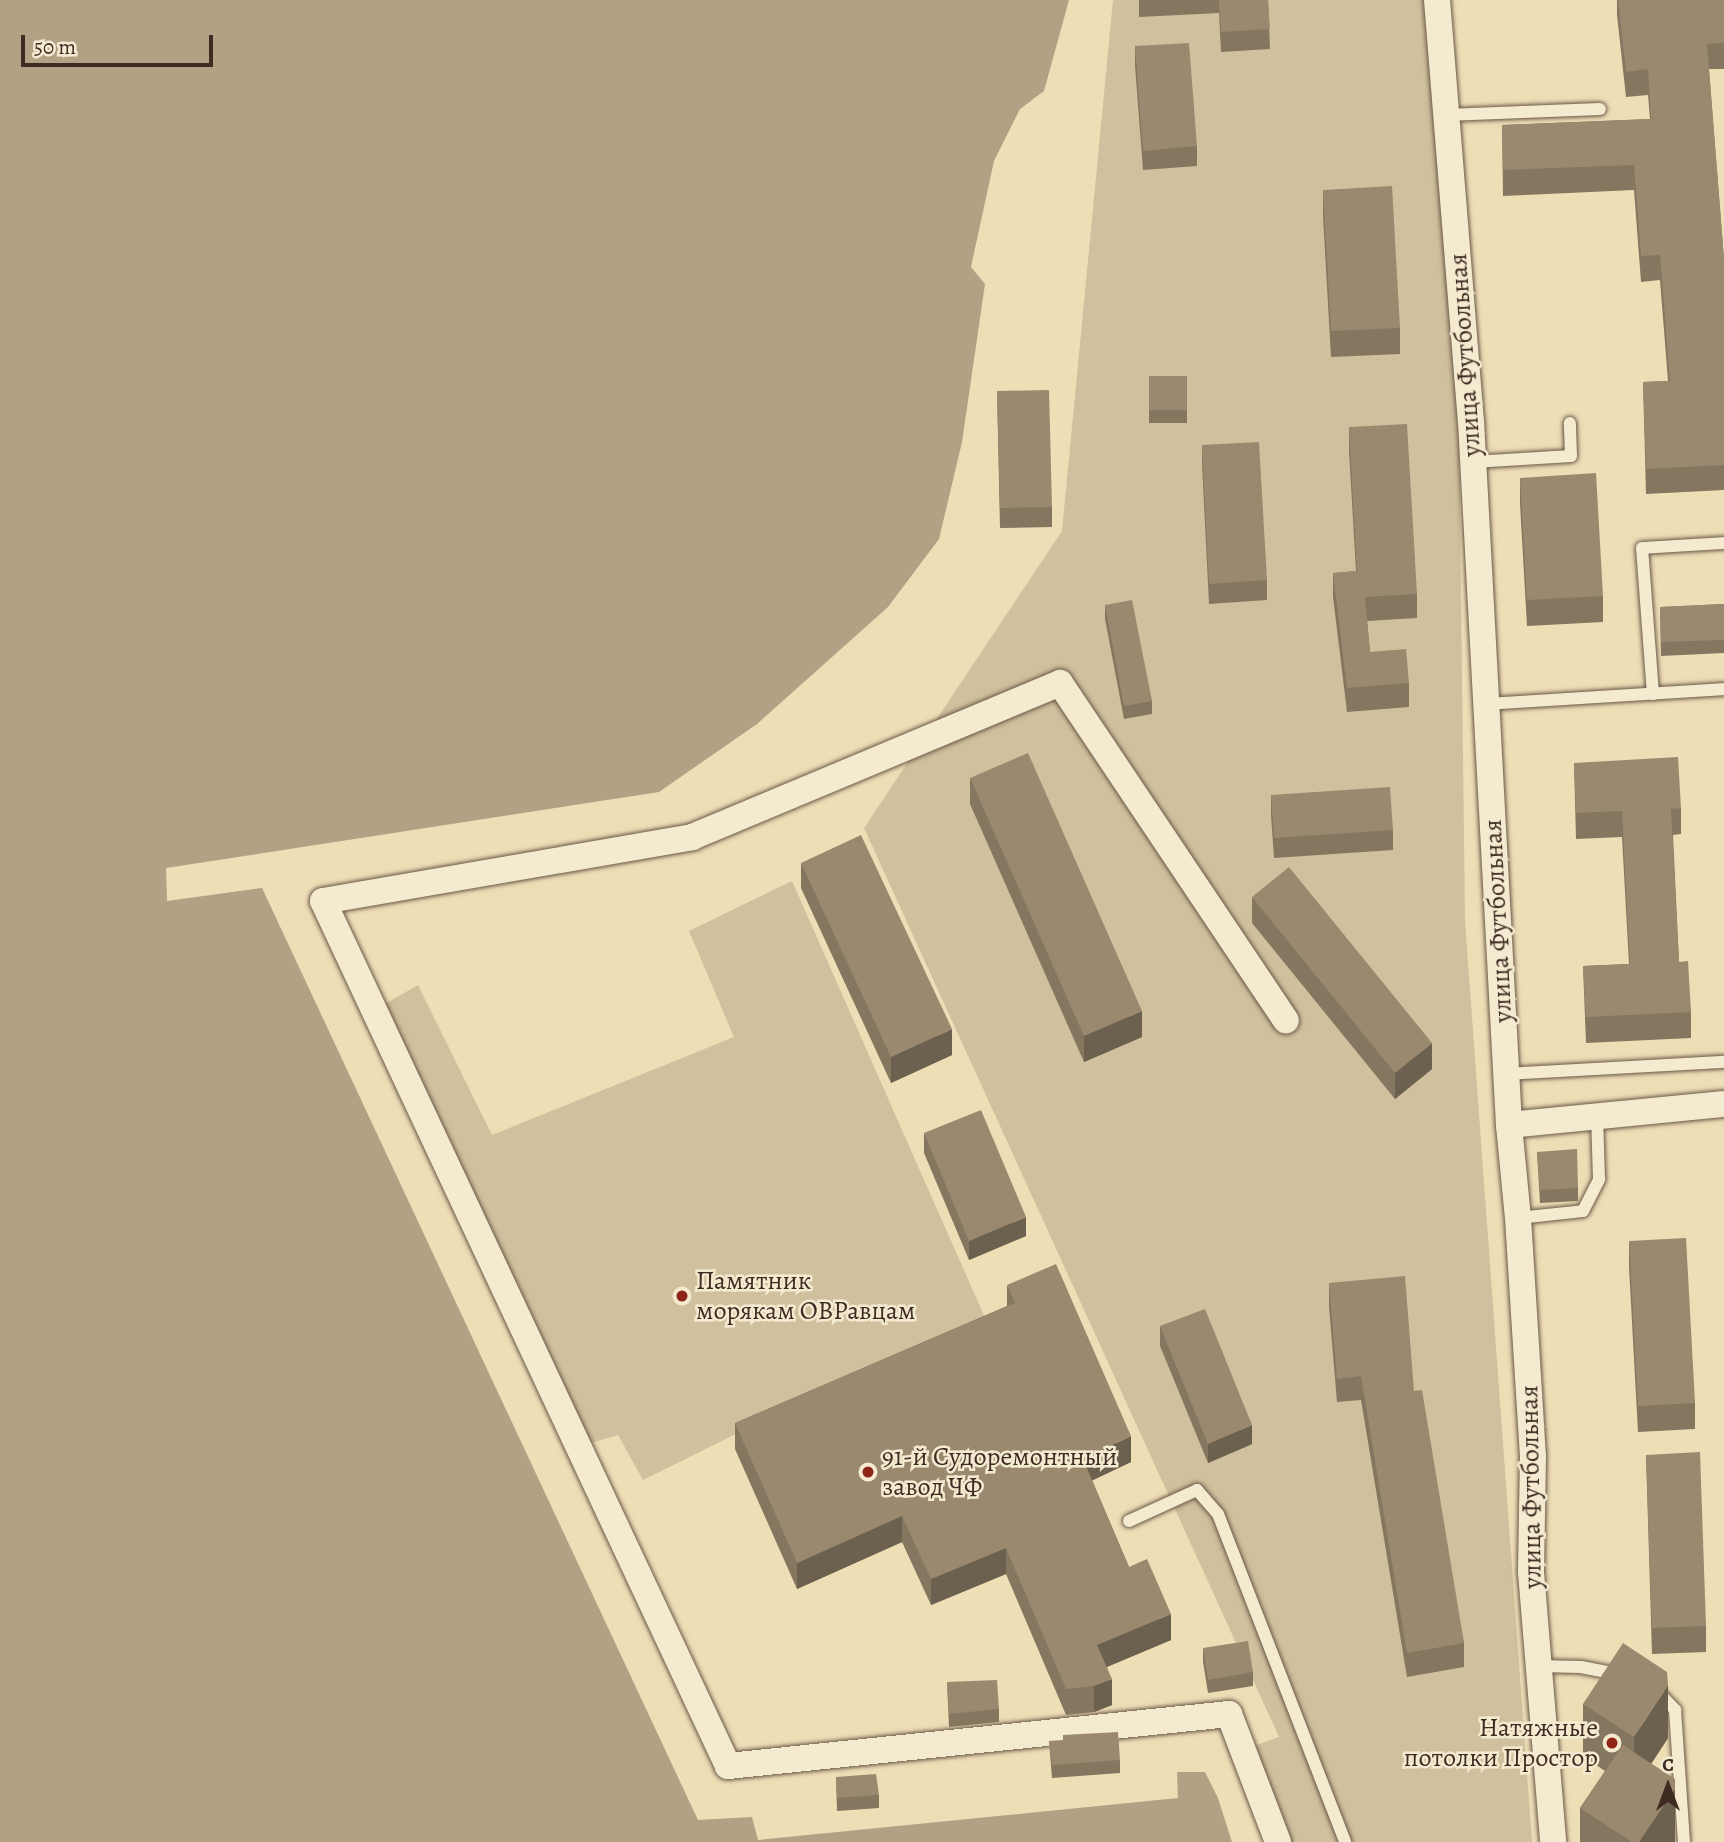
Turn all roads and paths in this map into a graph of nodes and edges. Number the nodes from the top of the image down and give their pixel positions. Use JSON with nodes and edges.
{"nodes":[{"id":1,"x":1437,"y":0,"type":"edge"},
{"id":2,"x":1600,"y":109,"type":"dead end"},
{"id":3,"x":1446,"y":115,"type":"junction"},
{"id":4,"x":1570,"y":423,"type":"dead end"},
{"id":5,"x":1473,"y":462,"type":"junction"},
{"id":6,"x":1724,"y":542,"type":"edge"},
{"id":7,"x":1724,"y":689,"type":"edge"},
{"id":8,"x":1653,"y":694,"type":"junction"},
{"id":9,"x":1486,"y":704,"type":"junction"},
{"id":10,"x":1286,"y":1020,"type":"dead end"},
{"id":11,"x":1724,"y":1062,"type":"edge"},
{"id":12,"x":1506,"y":1074,"type":"junction"},
{"id":13,"x":1724,"y":1104,"type":"edge"},
{"id":14,"x":1597,"y":1115,"type":"junction"},
{"id":15,"x":1508,"y":1125,"type":"junction"},
{"id":16,"x":1518,"y":1218,"type":"junction"},
{"id":17,"x":1129,"y":1521,"type":"dead end"},
{"id":18,"x":1538,"y":1666,"type":"junction"},
{"id":19,"x":1278,"y":1842,"type":"edge"},
{"id":20,"x":1345,"y":1842,"type":"edge"},
{"id":21,"x":1553,"y":1842,"type":"edge"},
{"id":22,"x":1684,"y":1842,"type":"edge"}],
"edges":[{"from":1,"to":3,"type":"street","name":"улица Футбольная"},
{"from":2,"to":3,"type":"lane"},
{"from":3,"to":5,"type":"street","name":"улица Футбольная"},
{"from":4,"to":5,"type":"lane"},
{"from":5,"to":9,"type":"street","name":"улица Футбольная"},
{"from":6,"to":8,"type":"lane"},
{"from":7,"to":8,"type":"lane"},
{"from":8,"to":9,"type":"lane"},
{"from":9,"to":12,"type":"street","name":"улица Футбольная"},
{"from":10,"to":19,"type":"street"},
{"from":11,"to":12,"type":"lane"},
{"from":12,"to":15,"type":"street","name":"улица Футбольная"},
{"from":13,"to":14,"type":"street"},
{"from":14,"to":15,"type":"street"},
{"from":14,"to":16,"type":"lane"},
{"from":15,"to":16,"type":"street","name":"улица Футбольная"},
{"from":16,"to":18,"type":"street","name":"улица Футбольная"},
{"from":17,"to":20,"type":"lane"},
{"from":18,"to":21,"type":"street","name":"улица Футбольная"},
{"from":18,"to":22,"type":"lane"}]}
